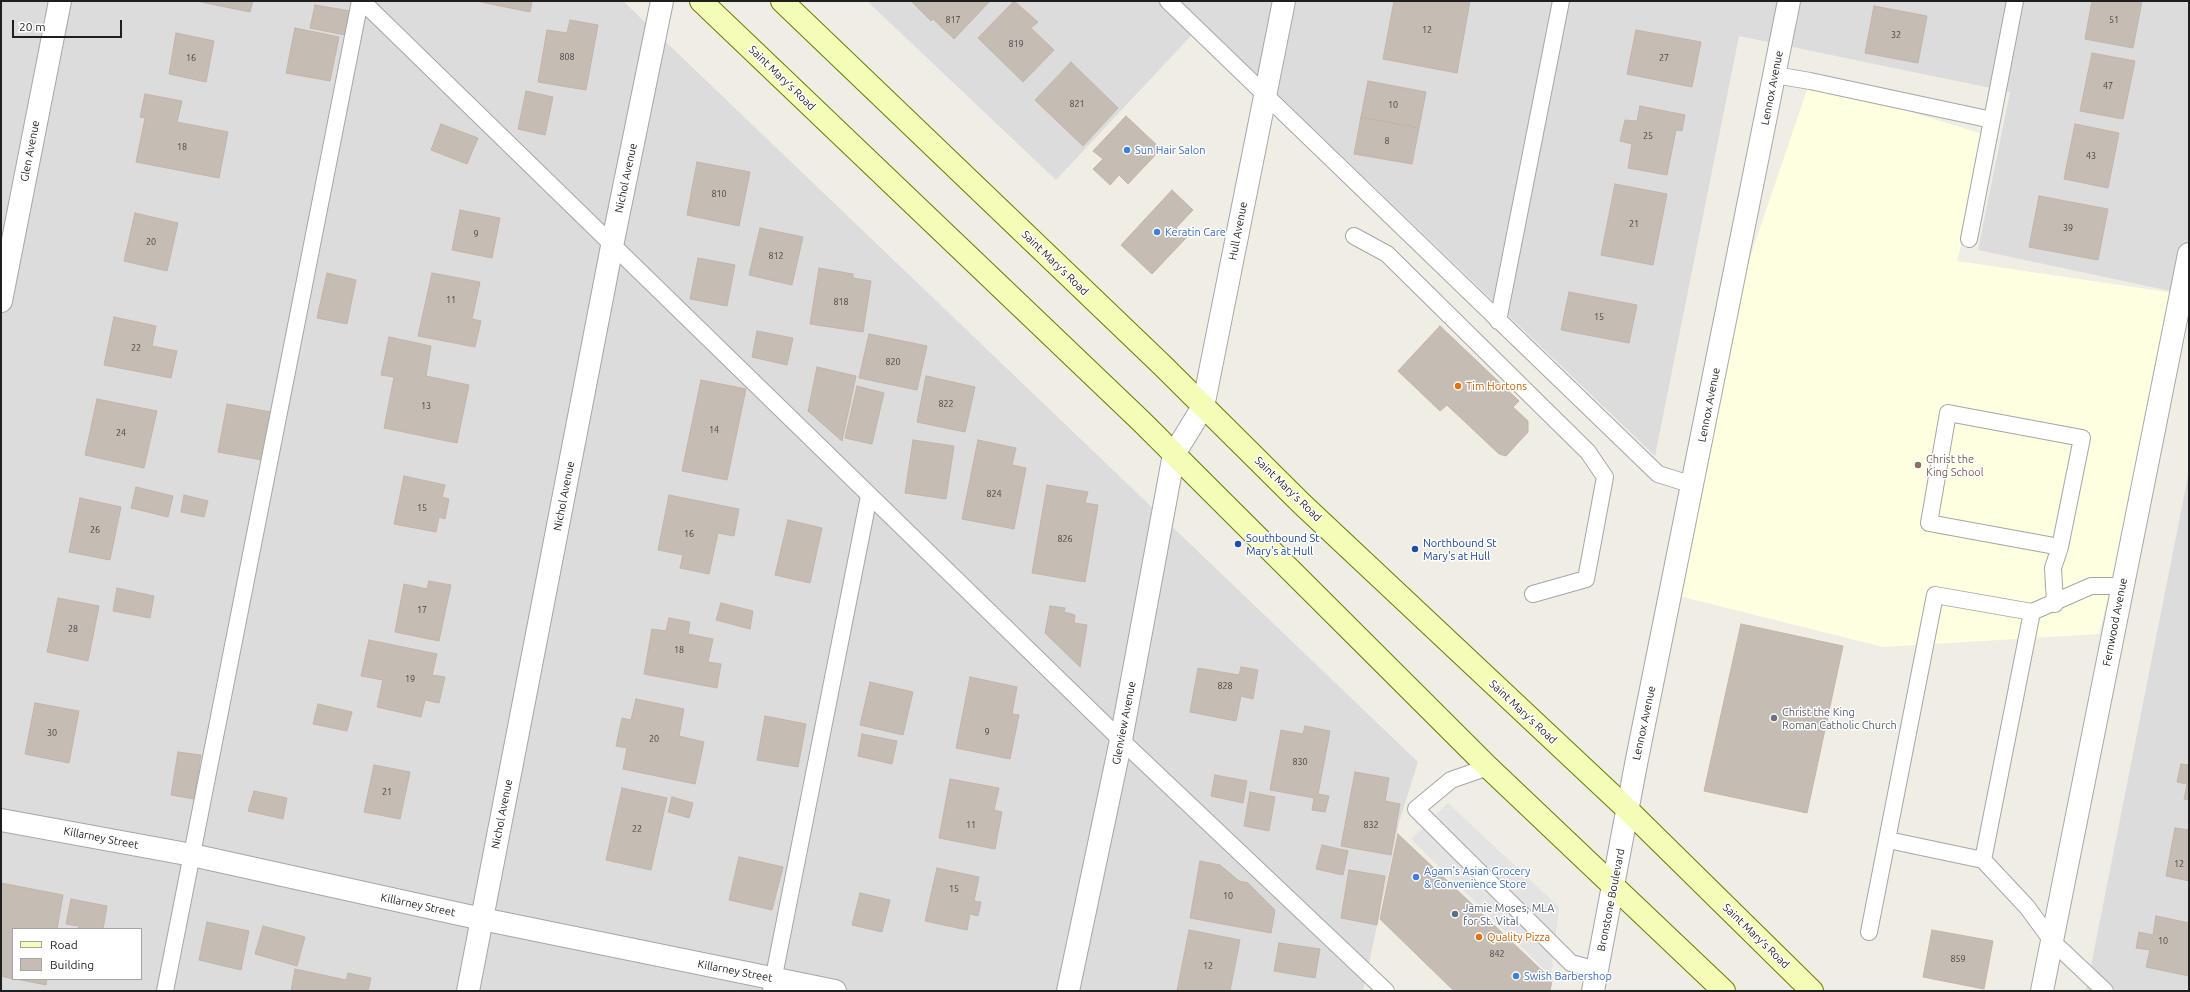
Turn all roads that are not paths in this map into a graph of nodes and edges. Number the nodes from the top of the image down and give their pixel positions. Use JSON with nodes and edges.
{"nodes":[{"id":1,"x":60,"y":1,"type":"edge"},
{"id":2,"x":361,"y":1,"type":"edge"},
{"id":3,"x":662,"y":1,"type":"edge"},
{"id":4,"x":701,"y":1,"type":"edge"},
{"id":5,"x":782,"y":1,"type":"edge"},
{"id":6,"x":1168,"y":1,"type":"edge"},
{"id":7,"x":1284,"y":1,"type":"edge"},
{"id":8,"x":1561,"y":1,"type":"edge"},
{"id":9,"x":1790,"y":1,"type":"edge"},
{"id":10,"x":2015,"y":1,"type":"edge"},
{"id":11,"x":1775,"y":75,"type":"junction"},
{"id":12,"x":1265,"y":95,"type":"junction"},
{"id":13,"x":1992,"y":120,"type":"junction"},
{"id":14,"x":1354,"y":236,"type":"dead end"},
{"id":15,"x":1969,"y":239,"type":"dead end"},
{"id":16,"x":612,"y":246,"type":"junction"},
{"id":17,"x":2189,"y":254,"type":"edge"},
{"id":18,"x":1,"y":301,"type":"edge"},
{"id":19,"x":1498,"y":321,"type":"junction"},
{"id":20,"x":1203,"y":407,"type":"junction"},
{"id":21,"x":1174,"y":454,"type":"junction"},
{"id":22,"x":1693,"y":485,"type":"junction"},
{"id":23,"x":870,"y":496,"type":"junction"},
{"id":24,"x":2060,"y":548,"type":"junction"},
{"id":25,"x":2123,"y":586,"type":"junction"},
{"id":26,"x":1533,"y":594,"type":"dead end"},
{"id":27,"x":2055,"y":604,"type":"junction"},
{"id":28,"x":2032,"y":612,"type":"junction"},
{"id":29,"x":1121,"y":740,"type":"junction"},
{"id":30,"x":1488,"y":766,"type":"junction"},
{"id":31,"x":1628,"y":810,"type":"junction"},
{"id":32,"x":1,"y":820,"type":"edge"},
{"id":33,"x":1888,"y":840,"type":"junction"},
{"id":34,"x":192,"y":856,"type":"junction"},
{"id":35,"x":1983,"y":860,"type":"junction"},
{"id":36,"x":1613,"y":887,"type":"junction"},
{"id":37,"x":482,"y":919,"type":"junction"},
{"id":38,"x":1869,"y":932,"type":"dead end"},
{"id":39,"x":2052,"y":941,"type":"junction"},
{"id":40,"x":1595,"y":981,"type":"edge"},
{"id":41,"x":772,"y":985,"type":"edge"},
{"id":42,"x":1382,"y":990,"type":"edge"},
{"id":43,"x":165,"y":991,"type":"edge"},
{"id":44,"x":468,"y":991,"type":"edge"},
{"id":45,"x":835,"y":991,"type":"edge"},
{"id":46,"x":1068,"y":991,"type":"edge"},
{"id":47,"x":1724,"y":991,"type":"edge"},
{"id":48,"x":1812,"y":991,"type":"edge"},
{"id":49,"x":2042,"y":991,"type":"edge"},
{"id":50,"x":2105,"y":991,"type":"edge"}],
"edges":[{"from":1,"to":18,"type":"street","name":"Glen Avenue"},
{"from":2,"to":16,"type":"lane"},
{"from":2,"to":34,"type":"lane"},
{"from":3,"to":16,"type":"street","name":"Nichol Avenue"},
{"from":4,"to":21,"type":"main road","name":"Saint Mary’s Road"},
{"from":5,"to":20,"type":"main road","name":"Saint Mary’s Road"},
{"from":6,"to":12,"type":"lane"},
{"from":7,"to":12,"type":"street","name":"Hull Avenue"},
{"from":8,"to":19,"type":"lane"},
{"from":9,"to":11,"type":"street","name":"Lennox Avenue"},
{"from":10,"to":13,"type":"lane"},
{"from":11,"to":13,"type":"lane"},
{"from":11,"to":22,"type":"street","name":"Lennox Avenue"},
{"from":12,"to":19,"type":"lane"},
{"from":12,"to":20,"type":"street","name":"Hull Avenue"},
{"from":13,"to":15,"type":"lane"},
{"from":14,"to":26,"type":"lane"},
{"from":16,"to":23,"type":"lane"},
{"from":16,"to":37,"type":"street","name":"Nichol Avenue"},
{"from":17,"to":25,"type":"street","name":"Fernwood Avenue"},
{"from":19,"to":22,"type":"lane"},
{"from":20,"to":21,"type":"street","name":"Hull Avenue"},
{"from":20,"to":31,"type":"main road","name":"Saint Mary’s Road"},
{"from":21,"to":29,"type":"street","name":"Glenview Avenue"},
{"from":21,"to":30,"type":"main road","name":"Saint Mary’s Road"},
{"from":22,"to":31,"type":"street","name":"Lennox Avenue"},
{"from":23,"to":29,"type":"lane"},
{"from":23,"to":41,"type":"lane"},
{"from":24,"to":24,"type":"lane"},
{"from":24,"to":27,"type":"lane"},
{"from":25,"to":27,"type":"lane"},
{"from":25,"to":39,"type":"street","name":"Fernwood Avenue"},
{"from":27,"to":28,"type":"lane"},
{"from":28,"to":33,"type":"lane"},
{"from":28,"to":35,"type":"lane"},
{"from":29,"to":42,"type":"lane"},
{"from":29,"to":46,"type":"street","name":"Glenview Avenue"},
{"from":30,"to":36,"type":"main road","name":"Saint Mary’s Road"},
{"from":30,"to":40,"type":"lane"},
{"from":31,"to":36,"type":"street","name":"Bronstone Boulevard"},
{"from":31,"to":48,"type":"main road","name":"Saint Mary’s Road"},
{"from":32,"to":34,"type":"street","name":"Killarney Street"},
{"from":33,"to":35,"type":"lane"},
{"from":33,"to":38,"type":"lane"},
{"from":34,"to":37,"type":"street","name":"Killarney Street"},
{"from":34,"to":43,"type":"lane"},
{"from":35,"to":39,"type":"lane"},
{"from":36,"to":40,"type":"street","name":"Bronstone Boulevard"},
{"from":36,"to":47,"type":"main road","name":"Saint Mary’s Road"},
{"from":37,"to":41,"type":"street","name":"Killarney Street"},
{"from":37,"to":44,"type":"street","name":"Nichol Avenue"},
{"from":39,"to":49,"type":"street","name":"Fernwood Avenue"},
{"from":39,"to":50,"type":"lane"},
{"from":41,"to":45,"type":"street","name":"Killarney Street"}]}
